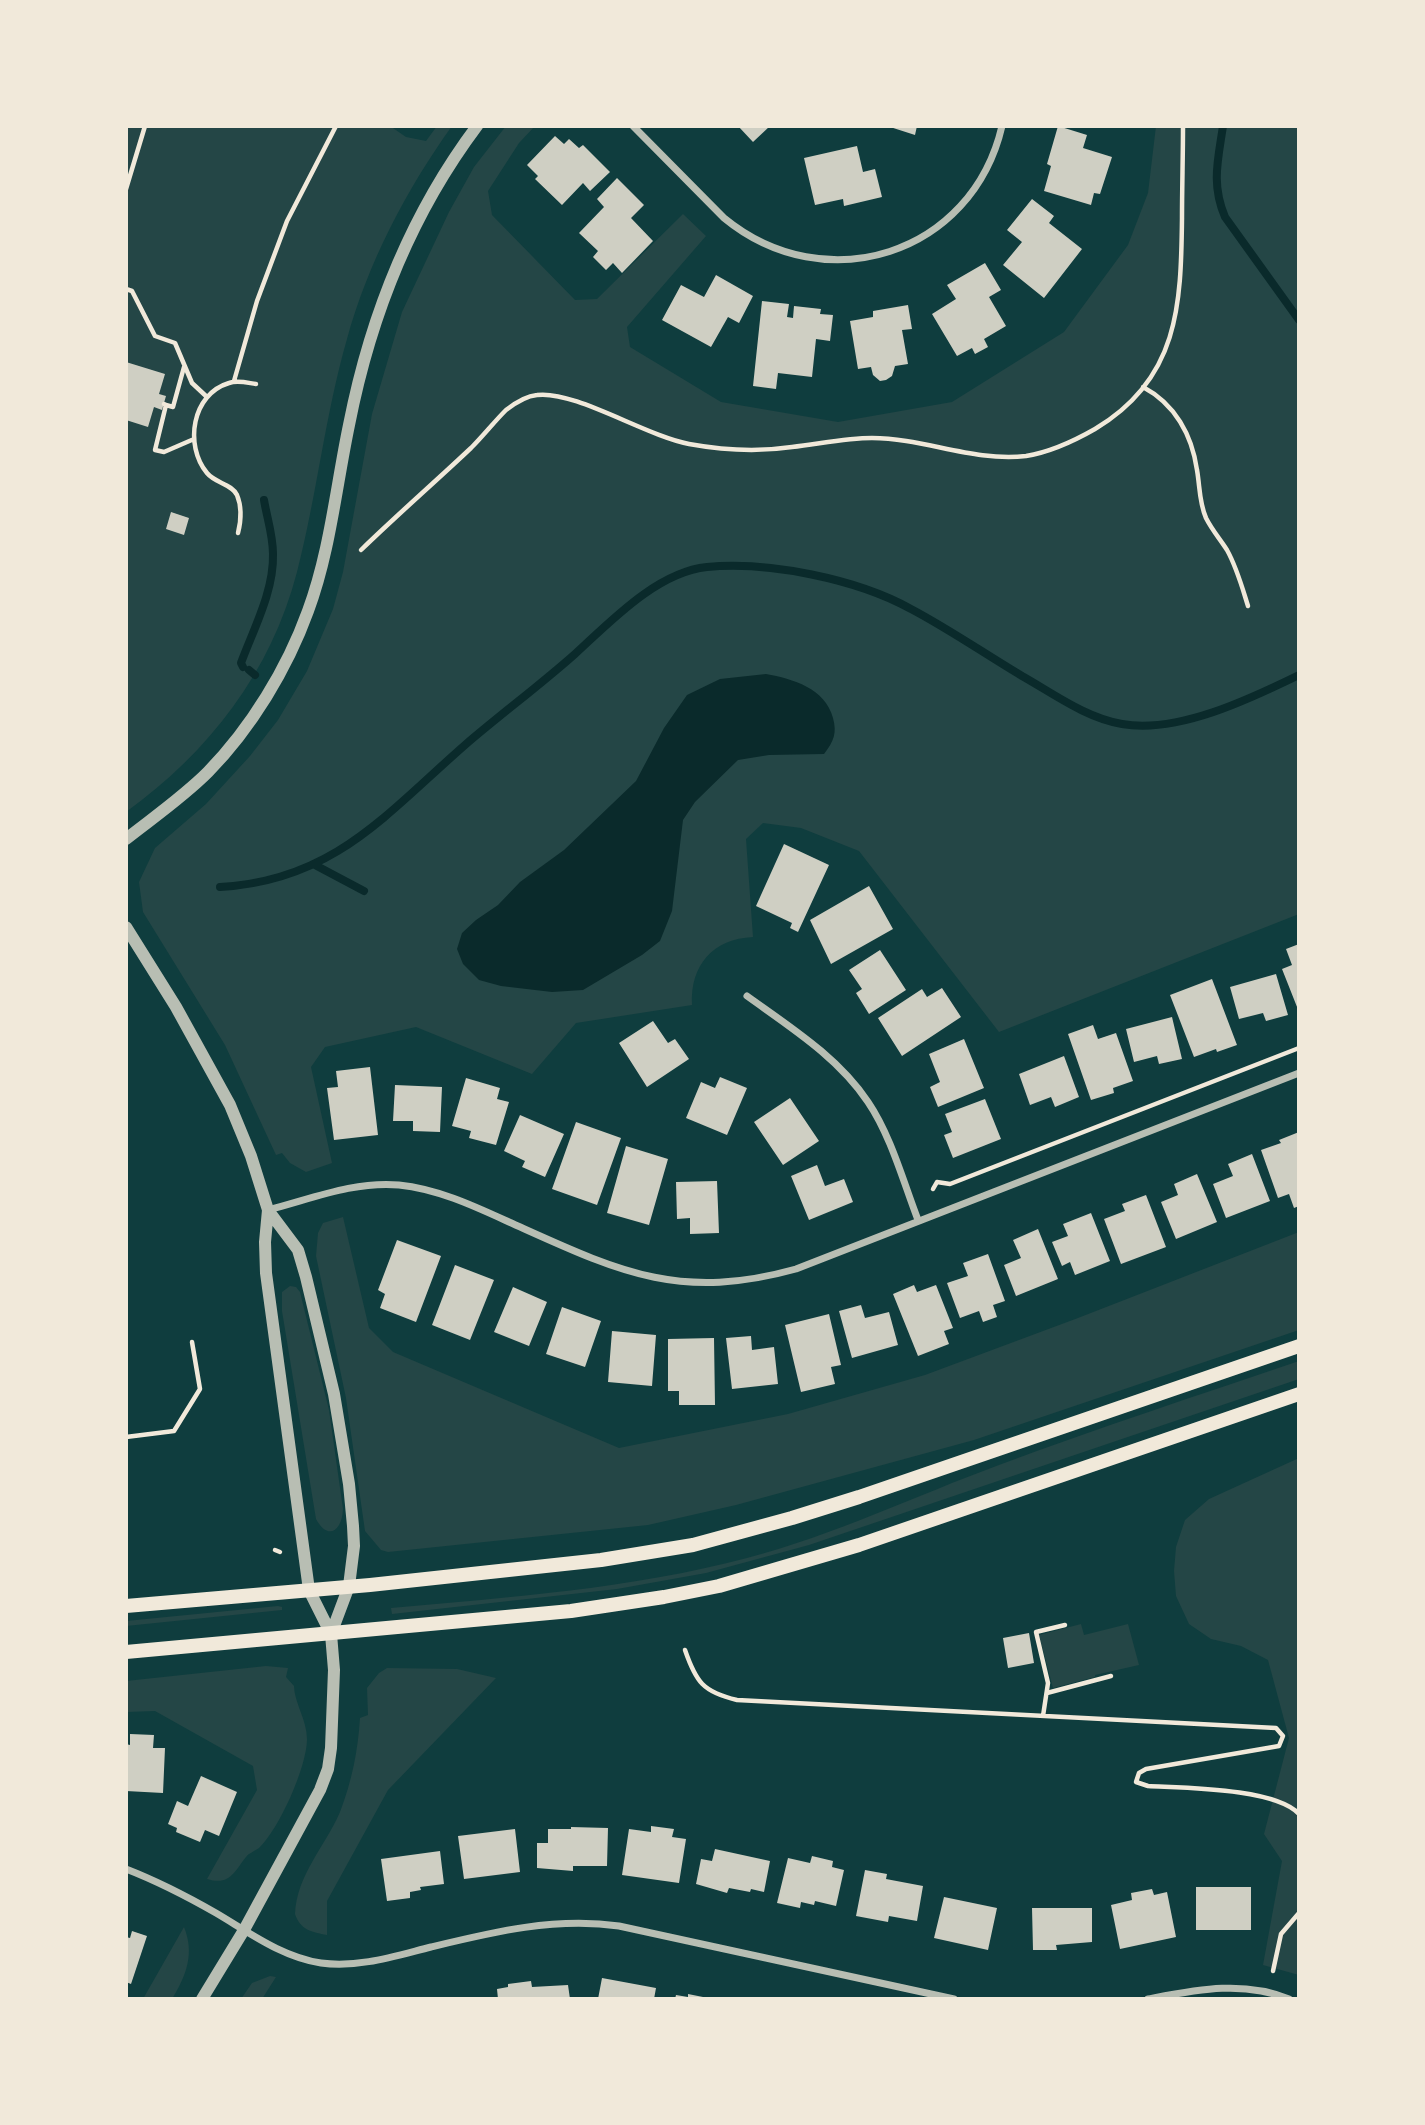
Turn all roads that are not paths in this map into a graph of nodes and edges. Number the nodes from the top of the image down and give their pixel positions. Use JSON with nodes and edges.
{"nodes":[{"id":1,"x":477,"y":126,"type":"edge"},
{"id":2,"x":633,"y":126,"type":"edge"},
{"id":3,"x":1002,"y":126,"type":"edge"},
{"id":4,"x":126,"y":839,"type":"edge"},
{"id":5,"x":126,"y":927,"type":"edge"},
{"id":6,"x":747,"y":996,"type":"dead end"},
{"id":7,"x":1299,"y":1073,"type":"edge"},
{"id":8,"x":268,"y":1210,"type":"junction"},
{"id":9,"x":918,"y":1220,"type":"junction"},
{"id":10,"x":1299,"y":1346,"type":"edge"},
{"id":11,"x":1299,"y":1394,"type":"edge"},
{"id":12,"x":349,"y":1586,"type":"junction"},
{"id":13,"x":309,"y":1590,"type":"junction"},
{"id":14,"x":126,"y":1606,"type":"edge"},
{"id":15,"x":331,"y":1634,"type":"junction"},
{"id":16,"x":126,"y":1653,"type":"edge"},
{"id":17,"x":126,"y":1869,"type":"edge"},
{"id":18,"x":244,"y":1930,"type":"junction"},
{"id":19,"x":202,"y":1999,"type":"edge"},
{"id":20,"x":954,"y":1999,"type":"edge"},
{"id":21,"x":1148,"y":1999,"type":"edge"},
{"id":22,"x":1289,"y":1999,"type":"edge"}],
"edges":[{"from":1,"to":4,"type":"street"},
{"from":2,"to":3,"type":"street"},
{"from":5,"to":8,"type":"street"},
{"from":6,"to":9,"type":"street"},
{"from":7,"to":9,"type":"street"},
{"from":8,"to":9,"type":"street"},
{"from":8,"to":12,"type":"street"},
{"from":8,"to":13,"type":"street"},
{"from":10,"to":12,"type":"main road"},
{"from":11,"to":15,"type":"main road"},
{"from":12,"to":13,"type":"main road"},
{"from":12,"to":15,"type":"street"},
{"from":13,"to":14,"type":"main road"},
{"from":13,"to":15,"type":"street"},
{"from":15,"to":16,"type":"main road"},
{"from":15,"to":18,"type":"street"},
{"from":17,"to":18,"type":"street"},
{"from":18,"to":19,"type":"street"},
{"from":18,"to":20,"type":"street"},
{"from":21,"to":22,"type":"street"}]}
